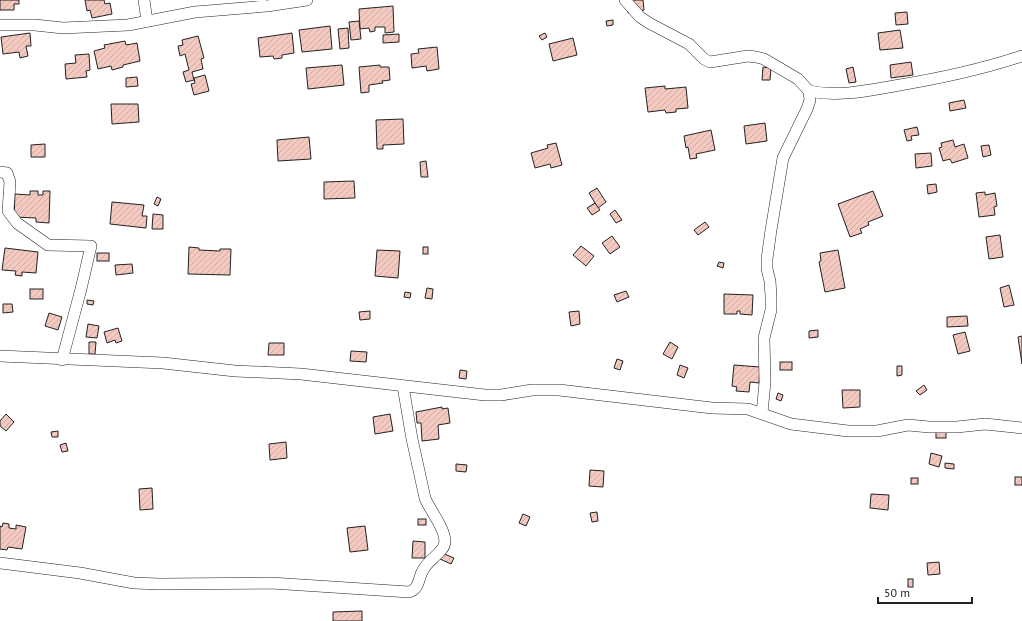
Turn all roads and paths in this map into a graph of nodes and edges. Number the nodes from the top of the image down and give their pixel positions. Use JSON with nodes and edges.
{"nodes":[{"id":1,"x":144,"y":0,"type":"edge"},
{"id":2,"x":307,"y":0,"type":"edge"},
{"id":3,"x":625,"y":0,"type":"edge"},
{"id":4,"x":147,"y":21,"type":"junction"},
{"id":5,"x":0,"y":25,"type":"edge"},
{"id":6,"x":1022,"y":56,"type":"edge"},
{"id":7,"x":809,"y":91,"type":"junction"},
{"id":8,"x":0,"y":172,"type":"edge"},
{"id":9,"x":0,"y":356,"type":"edge"},
{"id":10,"x":62,"y":360,"type":"junction"},
{"id":11,"x":403,"y":386,"type":"junction"},
{"id":12,"x":762,"y":413,"type":"junction"},
{"id":13,"x":1022,"y":428,"type":"edge"},
{"id":14,"x":0,"y":564,"type":"edge"}],
"edges":[{"from":1,"to":4,"type":"street"},
{"from":2,"to":4,"type":"street"},
{"from":3,"to":7,"type":"street"},
{"from":4,"to":5,"type":"street"},
{"from":6,"to":7,"type":"street"},
{"from":7,"to":12,"type":"street"},
{"from":8,"to":10,"type":"street"},
{"from":9,"to":10,"type":"street"},
{"from":10,"to":11,"type":"street"},
{"from":11,"to":12,"type":"street"},
{"from":11,"to":14,"type":"street"},
{"from":12,"to":13,"type":"street"}]}
